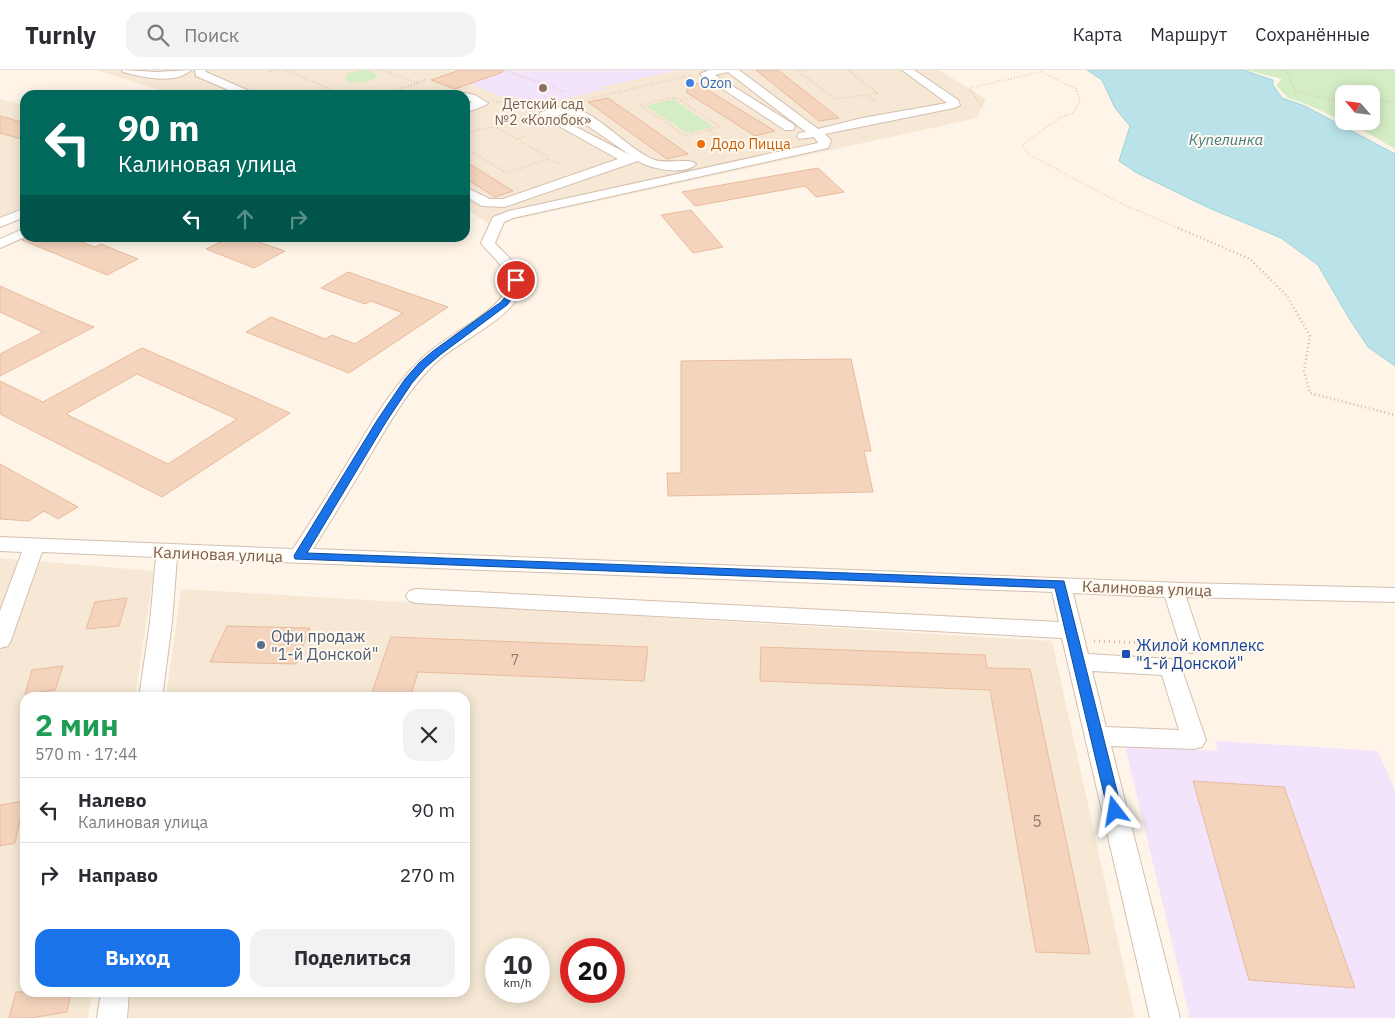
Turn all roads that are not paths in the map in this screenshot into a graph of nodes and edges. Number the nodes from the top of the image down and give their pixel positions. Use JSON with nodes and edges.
{"nodes":[{"id":1,"x":127,"y":70,"type":"edge"},
{"id":2,"x":186,"y":70,"type":"edge"},
{"id":3,"x":724,"y":70,"type":"edge"},
{"id":4,"x":732,"y":70,"type":"edge"},
{"id":5,"x":907,"y":70,"type":"edge"},
{"id":6,"x":199,"y":71,"type":"edge"},
{"id":7,"x":238,"y":90,"type":"edge"},
{"id":8,"x":470,"y":97,"type":"edge"},
{"id":9,"x":470,"y":107,"type":"edge"},
{"id":10,"x":545,"y":115,"type":"road end"},
{"id":11,"x":809,"y":134,"type":"junction"},
{"id":12,"x":634,"y":158,"type":"junction"},
{"id":13,"x":669,"y":173,"type":"junction"},
{"id":14,"x":470,"y":194,"type":"edge"},
{"id":15,"x":20,"y":214,"type":"edge"},
{"id":16,"x":0,"y":223,"type":"edge"},
{"id":17,"x":20,"y":234,"type":"edge"},
{"id":18,"x":0,"y":244,"type":"edge"},
{"id":19,"x":0,"y":544,"type":"edge"},
{"id":20,"x":34,"y":547,"type":"junction"},
{"id":21,"x":167,"y":552,"type":"junction"},
{"id":22,"x":300,"y":556,"type":"junction"},
{"id":23,"x":1060,"y":584,"type":"junction"},
{"id":24,"x":1173,"y":589,"type":"junction"},
{"id":25,"x":1395,"y":595,"type":"edge"},
{"id":26,"x":416,"y":596,"type":"dead end"},
{"id":27,"x":1072,"y":631,"type":"junction"},
{"id":28,"x":0,"y":640,"type":"edge"},
{"id":29,"x":1191,"y":645,"type":"road end"},
{"id":30,"x":1079,"y":662,"type":"junction"},
{"id":31,"x":151,"y":692,"type":"edge"},
{"id":32,"x":1097,"y":736,"type":"junction"},
{"id":33,"x":114,"y":997,"type":"edge"},
{"id":34,"x":112,"y":1018,"type":"edge"},
{"id":35,"x":1165,"y":1018,"type":"edge"}],
"edges":[{"from":1,"to":2,"type":"street"},
{"from":2,"to":6,"type":"street"},
{"from":3,"to":11,"type":"street"},
{"from":4,"to":11,"type":"street"},
{"from":5,"to":11,"type":"street"},
{"from":6,"to":7,"type":"street"},
{"from":8,"to":9,"type":"street"},
{"from":10,"to":12,"type":"street"},
{"from":11,"to":13,"type":"street"},
{"from":11,"to":13,"type":"street"},
{"from":12,"to":13,"type":"street"},
{"from":12,"to":14,"type":"street"},
{"from":13,"to":22,"type":"street"},
{"from":15,"to":16,"type":"street"},
{"from":17,"to":18,"type":"street"},
{"from":19,"to":20,"type":"street","name":"Калиновая улица"},
{"from":20,"to":21,"type":"street","name":"Калиновая улица"},
{"from":20,"to":28,"type":"street"},
{"from":21,"to":22,"type":"street","name":"Калиновая улица"},
{"from":21,"to":31,"type":"street"},
{"from":22,"to":23,"type":"street","name":"Калиновая улица"},
{"from":23,"to":24,"type":"street","name":"Калиновая улица"},
{"from":23,"to":27,"type":"street"},
{"from":24,"to":25,"type":"street","name":"Калиновая улица"},
{"from":24,"to":29,"type":"street"},
{"from":26,"to":27,"type":"street"},
{"from":27,"to":30,"type":"street"},
{"from":30,"to":32,"type":"street"},
{"from":30,"to":32,"type":"street"},
{"from":32,"to":35,"type":"street"},
{"from":33,"to":34,"type":"street"}]}
